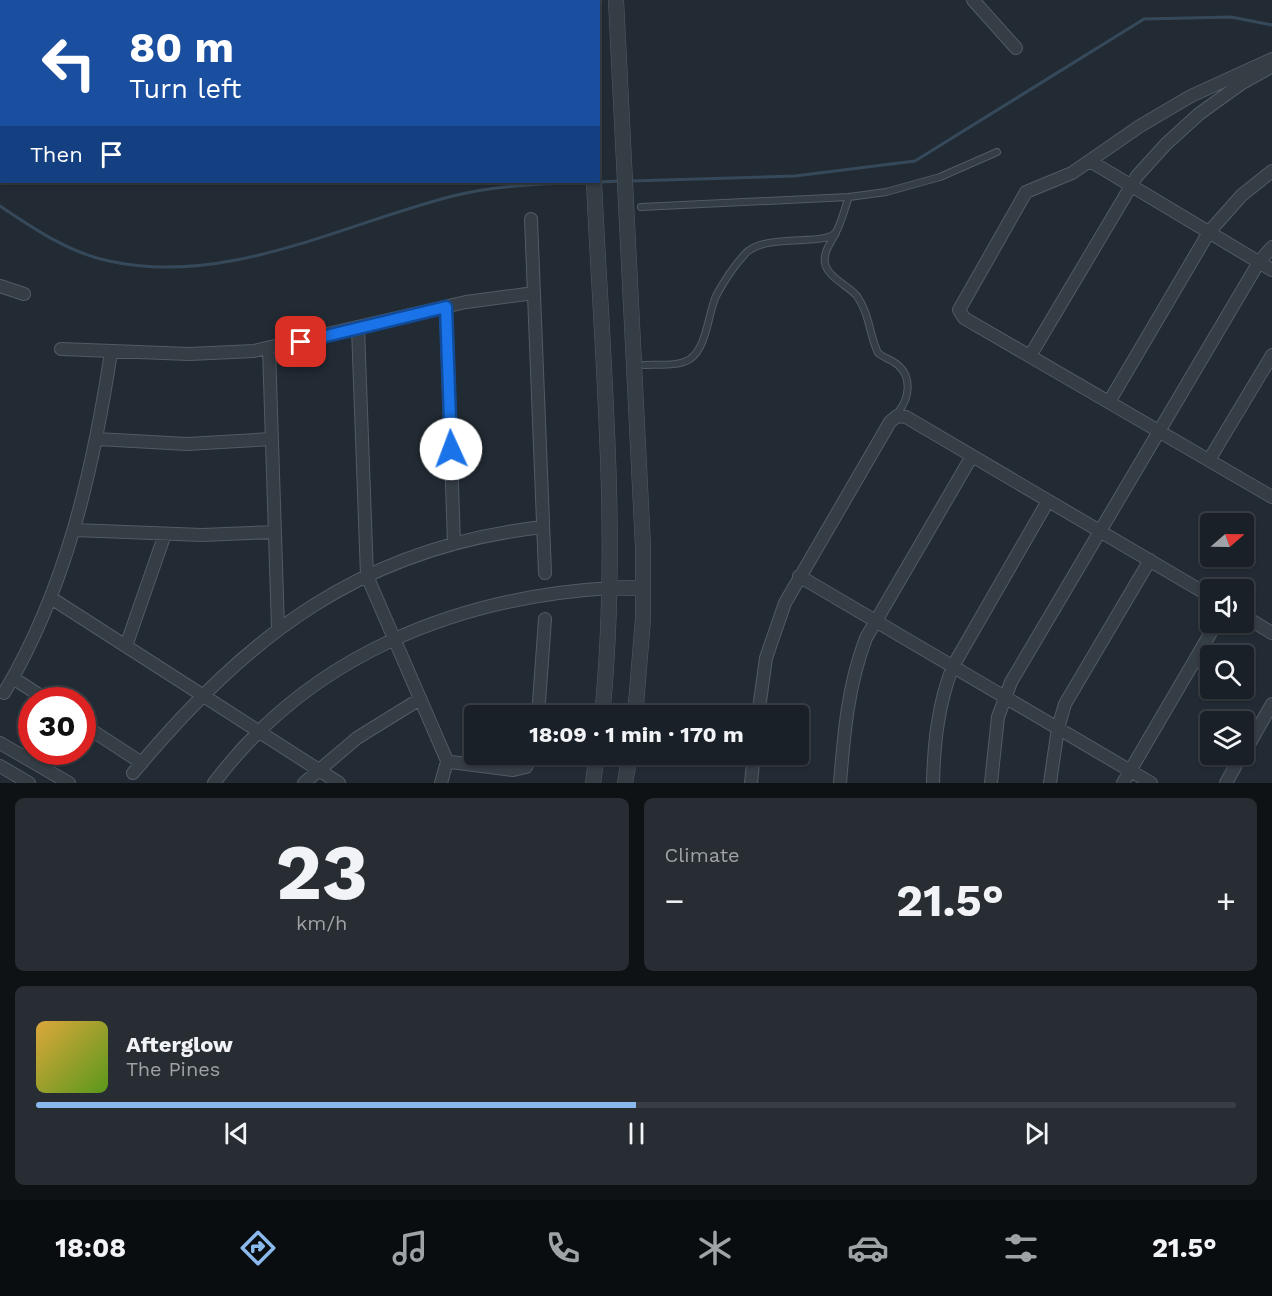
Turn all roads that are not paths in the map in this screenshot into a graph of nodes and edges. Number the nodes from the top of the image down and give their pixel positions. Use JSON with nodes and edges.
{"nodes":[{"id":1,"x":616,"y":0,"type":"edge"},
{"id":2,"x":973,"y":0,"type":"edge"},
{"id":3,"x":1016,"y":48,"type":"dead end"},
{"id":4,"x":1272,"y":59,"type":"edge"},
{"id":5,"x":1272,"y":66,"type":"edge"},
{"id":6,"x":998,"y":152,"type":"dead end"},
{"id":7,"x":1090,"y":161,"type":"junction"},
{"id":8,"x":1272,"y":171,"type":"edge"},
{"id":9,"x":594,"y":183,"type":"edge"},
{"id":10,"x":1130,"y":185,"type":"junction"},
{"id":11,"x":849,"y":197,"type":"junction"},
{"id":12,"x":641,"y":207,"type":"dead end"},
{"id":13,"x":531,"y":219,"type":"dead end"},
{"id":14,"x":836,"y":232,"type":"junction"},
{"id":15,"x":1209,"y":232,"type":"junction"},
{"id":16,"x":1272,"y":247,"type":"edge"},
{"id":17,"x":1259,"y":262,"type":"junction"},
{"id":18,"x":1272,"y":270,"type":"edge"},
{"id":19,"x":0,"y":286,"type":"edge"},
{"id":20,"x":534,"y":293,"type":"junction"},
{"id":21,"x":24,"y":294,"type":"dead end"},
{"id":22,"x":446,"y":307,"type":"junction"},
{"id":23,"x":358,"y":328,"type":"junction"},
{"id":24,"x":61,"y":349,"type":"dead end"},
{"id":25,"x":269,"y":349,"type":"junction"},
{"id":26,"x":111,"y":352,"type":"junction"},
{"id":27,"x":1272,"y":355,"type":"edge"},
{"id":28,"x":1030,"y":356,"type":"junction"},
{"id":29,"x":644,"y":365,"type":"dead end"},
{"id":30,"x":1109,"y":402,"type":"junction"},
{"id":31,"x":899,"y":411,"type":"dead end"},
{"id":32,"x":1159,"y":431,"type":"junction"},
{"id":33,"x":97,"y":439,"type":"junction"},
{"id":34,"x":272,"y":439,"type":"junction"},
{"id":35,"x":972,"y":456,"type":"junction"},
{"id":36,"x":1209,"y":460,"type":"junction"},
{"id":37,"x":1272,"y":497,"type":"edge"},
{"id":38,"x":1048,"y":501,"type":"junction"},
{"id":39,"x":543,"y":527,"type":"junction"},
{"id":40,"x":75,"y":530,"type":"junction"},
{"id":41,"x":1100,"y":531,"type":"junction"},
{"id":42,"x":275,"y":532,"type":"junction"},
{"id":43,"x":165,"y":534,"type":"junction"},
{"id":44,"x":454,"y":544,"type":"junction"},
{"id":45,"x":1149,"y":561,"type":"junction"},
{"id":46,"x":545,"y":573,"type":"dead end"},
{"id":47,"x":367,"y":576,"type":"junction"},
{"id":48,"x":800,"y":576,"type":"junction"},
{"id":49,"x":611,"y":588,"type":"junction"},
{"id":50,"x":643,"y":588,"type":"junction"},
{"id":51,"x":1200,"y":590,"type":"edge"},
{"id":52,"x":51,"y":598,"type":"junction"},
{"id":53,"x":545,"y":619,"type":"dead end"},
{"id":54,"x":874,"y":620,"type":"junction"},
{"id":55,"x":1254,"y":622,"type":"edge"},
{"id":56,"x":278,"y":628,"type":"junction"},
{"id":57,"x":1211,"y":633,"type":"edge"},
{"id":58,"x":1272,"y":633,"type":"edge"},
{"id":59,"x":394,"y":638,"type":"junction"},
{"id":60,"x":126,"y":646,"type":"junction"},
{"id":61,"x":953,"y":666,"type":"junction"},
{"id":62,"x":13,"y":678,"type":"junction"},
{"id":63,"x":27,"y":687,"type":"edge"},
{"id":64,"x":4,"y":693,"type":"dead end"},
{"id":65,"x":202,"y":695,"type":"junction"},
{"id":66,"x":1004,"y":697,"type":"junction"},
{"id":67,"x":420,"y":699,"type":"junction"},
{"id":68,"x":1272,"y":704,"type":"edge"},
{"id":69,"x":539,"y":705,"type":"edge"},
{"id":70,"x":604,"y":705,"type":"edge"},
{"id":71,"x":636,"y":705,"type":"edge"},
{"id":72,"x":760,"y":705,"type":"edge"},
{"id":73,"x":1058,"y":728,"type":"junction"},
{"id":74,"x":260,"y":732,"type":"junction"},
{"id":75,"x":96,"y":733,"type":"edge"},
{"id":76,"x":1254,"y":735,"type":"edge"},
{"id":77,"x":0,"y":743,"type":"edge"},
{"id":78,"x":464,"y":762,"type":"edge"},
{"id":79,"x":142,"y":763,"type":"junction"},
{"id":80,"x":448,"y":763,"type":"junction"},
{"id":81,"x":486,"y":765,"type":"edge"},
{"id":82,"x":527,"y":765,"type":"edge"},
{"id":83,"x":595,"y":765,"type":"edge"},
{"id":84,"x":628,"y":765,"type":"edge"},
{"id":85,"x":753,"y":765,"type":"edge"},
{"id":86,"x":1237,"y":765,"type":"edge"},
{"id":87,"x":0,"y":766,"type":"edge"},
{"id":88,"x":318,"y":769,"type":"junction"},
{"id":89,"x":1130,"y":771,"type":"junction"},
{"id":90,"x":133,"y":773,"type":"dead end"},
{"id":91,"x":29,"y":783,"type":"edge"},
{"id":92,"x":69,"y":783,"type":"edge"},
{"id":93,"x":214,"y":783,"type":"edge"},
{"id":94,"x":304,"y":783,"type":"edge"},
{"id":95,"x":339,"y":783,"type":"edge"},
{"id":96,"x":441,"y":783,"type":"edge"},
{"id":97,"x":593,"y":783,"type":"edge"},
{"id":98,"x":625,"y":783,"type":"edge"},
{"id":99,"x":751,"y":783,"type":"edge"},
{"id":100,"x":840,"y":783,"type":"edge"},
{"id":101,"x":933,"y":783,"type":"edge"},
{"id":102,"x":991,"y":783,"type":"edge"},
{"id":103,"x":1050,"y":783,"type":"edge"},
{"id":104,"x":1123,"y":783,"type":"edge"},
{"id":105,"x":1151,"y":783,"type":"edge"},
{"id":106,"x":1226,"y":783,"type":"edge"}],
"edges":[{"from":1,"to":50,"type":"street"},
{"from":2,"to":3,"type":"street"},
{"from":4,"to":7,"type":"street"},
{"from":5,"to":10,"type":"street"},
{"from":6,"to":11,"type":"lane"},
{"from":7,"to":10,"type":"street"},
{"from":7,"to":28,"type":"street"},
{"from":8,"to":15,"type":"street"},
{"from":9,"to":49,"type":"street"},
{"from":10,"to":15,"type":"street"},
{"from":10,"to":28,"type":"street"},
{"from":11,"to":12,"type":"lane"},
{"from":11,"to":14,"type":"lane"},
{"from":13,"to":20,"type":"street"},
{"from":14,"to":29,"type":"lane"},
{"from":14,"to":31,"type":"lane"},
{"from":15,"to":17,"type":"street"},
{"from":15,"to":30,"type":"street"},
{"from":16,"to":17,"type":"street"},
{"from":17,"to":18,"type":"street"},
{"from":17,"to":32,"type":"street"},
{"from":19,"to":21,"type":"street"},
{"from":20,"to":22,"type":"street"},
{"from":20,"to":39,"type":"street"},
{"from":22,"to":23,"type":"street"},
{"from":22,"to":44,"type":"street"},
{"from":23,"to":25,"type":"street"},
{"from":23,"to":47,"type":"street"},
{"from":24,"to":26,"type":"street"},
{"from":25,"to":26,"type":"street"},
{"from":25,"to":34,"type":"street"},
{"from":26,"to":33,"type":"street"},
{"from":27,"to":36,"type":"street"},
{"from":28,"to":30,"type":"street"},
{"from":30,"to":32,"type":"street"},
{"from":32,"to":36,"type":"street"},
{"from":32,"to":41,"type":"street"},
{"from":33,"to":34,"type":"street"},
{"from":33,"to":40,"type":"street"},
{"from":34,"to":42,"type":"street"},
{"from":35,"to":38,"type":"street"},
{"from":35,"to":48,"type":"street"},
{"from":35,"to":54,"type":"street"},
{"from":36,"to":37,"type":"street"},
{"from":38,"to":41,"type":"street"},
{"from":38,"to":61,"type":"street"},
{"from":39,"to":44,"type":"street"},
{"from":39,"to":46,"type":"street"},
{"from":40,"to":43,"type":"street"},
{"from":40,"to":52,"type":"street"},
{"from":41,"to":45,"type":"street"},
{"from":41,"to":66,"type":"street"},
{"from":42,"to":43,"type":"street"},
{"from":42,"to":56,"type":"street"},
{"from":43,"to":60,"type":"street"},
{"from":44,"to":47,"type":"street"},
{"from":45,"to":51,"type":"street"},
{"from":45,"to":73,"type":"street"},
{"from":47,"to":56,"type":"street"},
{"from":47,"to":59,"type":"street"},
{"from":48,"to":54,"type":"street"},
{"from":48,"to":72,"type":"street"},
{"from":49,"to":50,"type":"street"},
{"from":49,"to":59,"type":"street"},
{"from":49,"to":70,"type":"street"},
{"from":50,"to":71,"type":"street"},
{"from":52,"to":60,"type":"street"},
{"from":52,"to":62,"type":"street"},
{"from":53,"to":69,"type":"street"},
{"from":54,"to":61,"type":"street"},
{"from":54,"to":100,"type":"street"},
{"from":55,"to":58,"type":"street"},
{"from":56,"to":65,"type":"street"},
{"from":57,"to":89,"type":"street"},
{"from":59,"to":67,"type":"street"},
{"from":59,"to":74,"type":"street"},
{"from":60,"to":65,"type":"street"},
{"from":61,"to":66,"type":"street"},
{"from":61,"to":101,"type":"street"},
{"from":62,"to":63,"type":"street"},
{"from":62,"to":64,"type":"street"},
{"from":65,"to":74,"type":"street"},
{"from":65,"to":79,"type":"street"},
{"from":66,"to":73,"type":"street"},
{"from":66,"to":102,"type":"street"},
{"from":67,"to":80,"type":"street"},
{"from":67,"to":88,"type":"street"},
{"from":68,"to":76,"type":"street"},
{"from":73,"to":89,"type":"street"},
{"from":73,"to":103,"type":"street"},
{"from":74,"to":88,"type":"street"},
{"from":74,"to":93,"type":"street"},
{"from":75,"to":79,"type":"street"},
{"from":77,"to":92,"type":"street"},
{"from":78,"to":80,"type":"street"},
{"from":79,"to":90,"type":"street"},
{"from":80,"to":96,"type":"street"},
{"from":81,"to":82,"type":"street"},
{"from":83,"to":97,"type":"street"},
{"from":84,"to":98,"type":"street"},
{"from":85,"to":99,"type":"street"},
{"from":86,"to":106,"type":"street"},
{"from":87,"to":91,"type":"street"},
{"from":88,"to":94,"type":"street"},
{"from":88,"to":95,"type":"street"},
{"from":89,"to":104,"type":"street"},
{"from":89,"to":105,"type":"street"}]}
